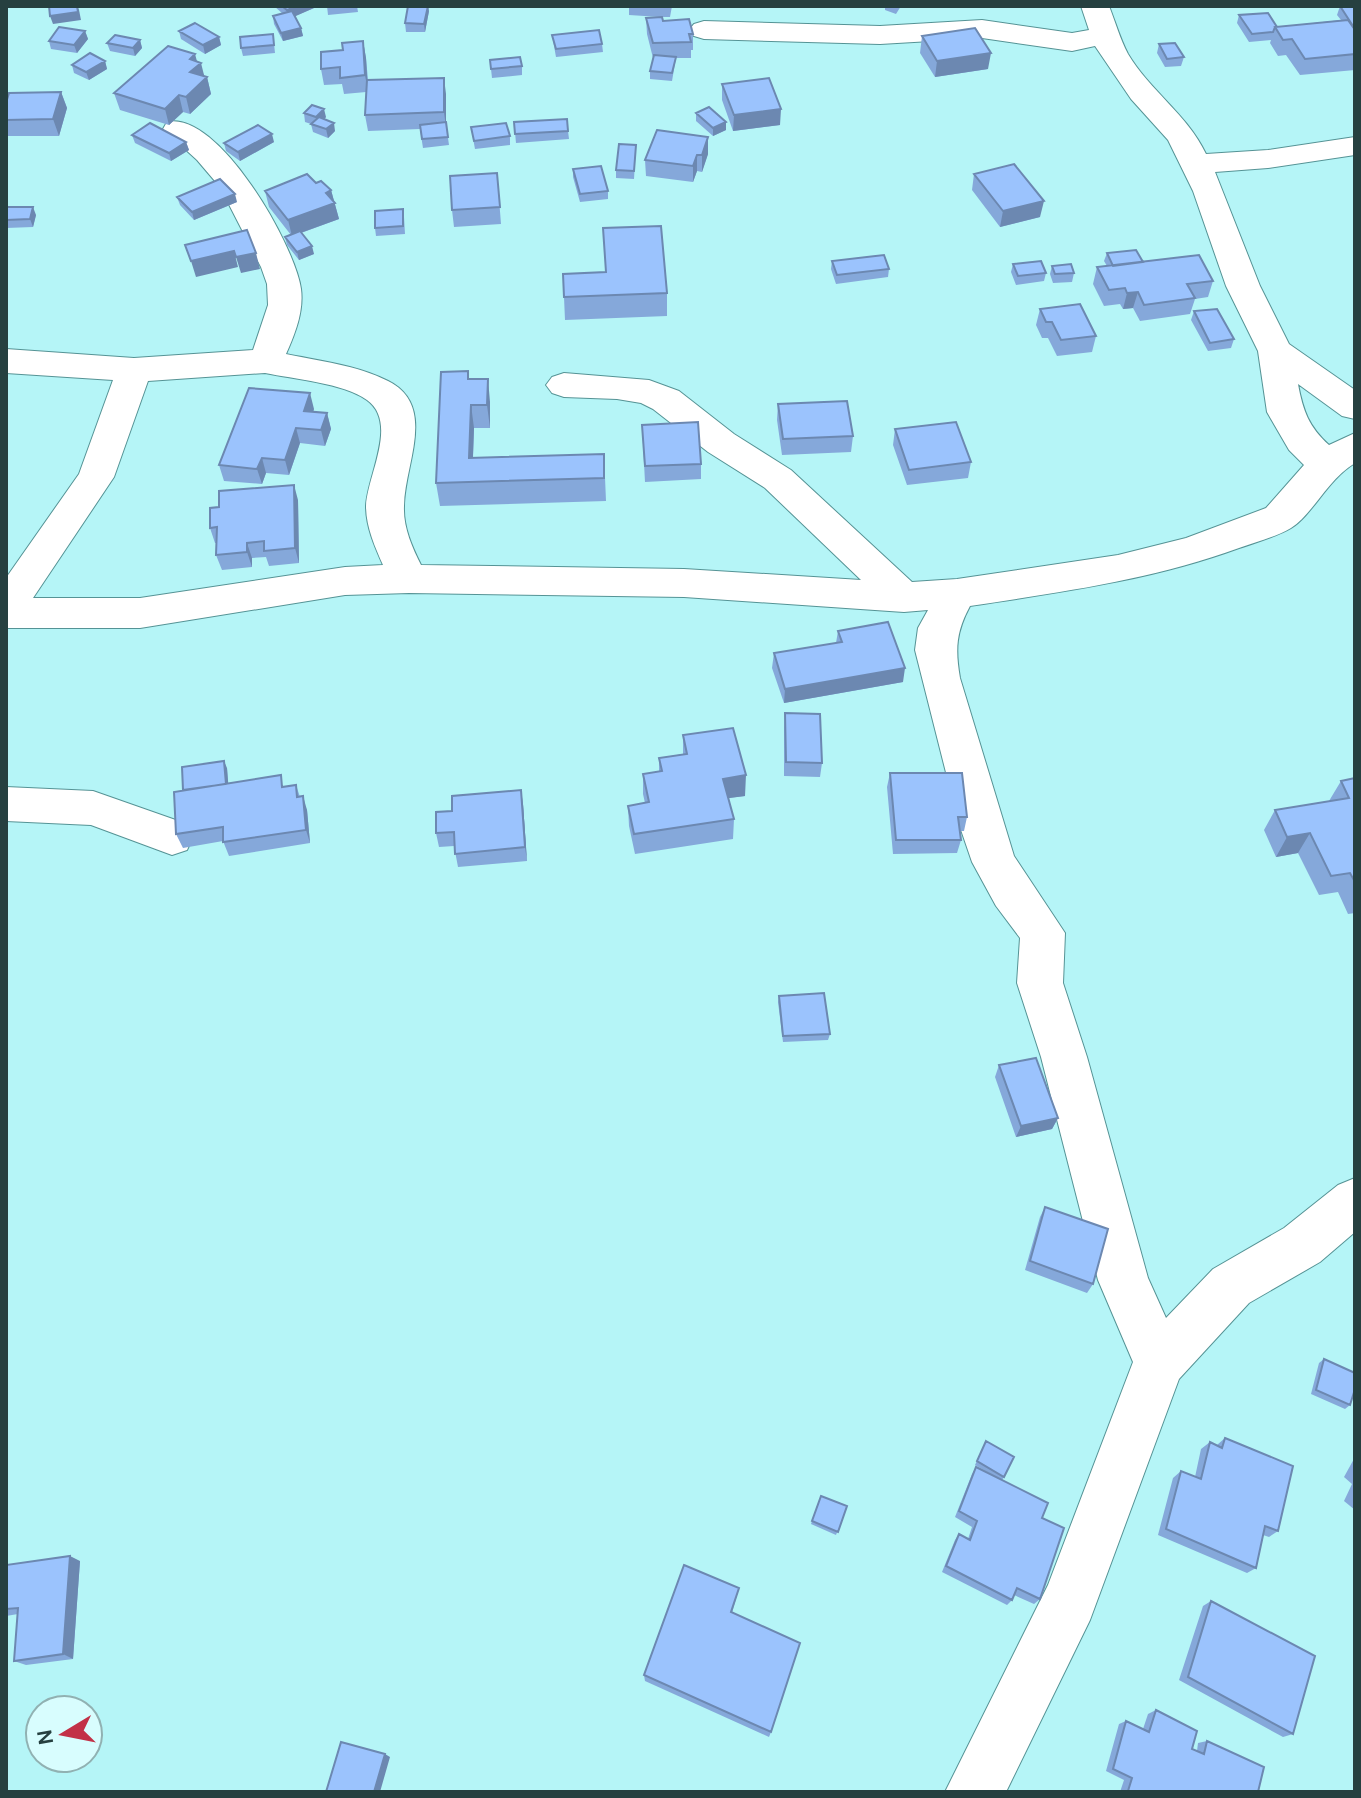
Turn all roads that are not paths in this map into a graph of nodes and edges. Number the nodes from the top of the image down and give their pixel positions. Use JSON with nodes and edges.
{"nodes":[{"id":1,"x":786,"y":19,"type":"edge"},
{"id":2,"x":1101,"y":21,"type":"edge"},
{"id":3,"x":704,"y":30,"type":"dead end"},
{"id":4,"x":178,"y":129,"type":"dead end"},
{"id":5,"x":1355,"y":146,"type":"edge"},
{"id":6,"x":1194,"y":164,"type":"junction"},
{"id":7,"x":1275,"y":351,"type":"junction"},
{"id":8,"x":6,"y":361,"type":"edge"},
{"id":9,"x":265,"y":361,"type":"junction"},
{"id":10,"x":134,"y":370,"type":"junction"},
{"id":11,"x":564,"y":385,"type":"dead end"},
{"id":12,"x":1355,"y":407,"type":"edge"},
{"id":13,"x":1341,"y":455,"type":"edge"},
{"id":14,"x":409,"y":579,"type":"junction"},
{"id":15,"x":957,"y":593,"type":"junction"},
{"id":16,"x":904,"y":597,"type":"junction"},
{"id":17,"x":6,"y":611,"type":"edge"},
{"id":18,"x":6,"y":804,"type":"edge"},
{"id":19,"x":172,"y":837,"type":"edge"},
{"id":20,"x":1355,"y":1201,"type":"edge"},
{"id":21,"x":1159,"y":1362,"type":"junction"},
{"id":22,"x":975,"y":1792,"type":"edge"}],
"edges":[{"from":1,"to":2,"type":"street"},
{"from":1,"to":3,"type":"street"},
{"from":2,"to":6,"type":"street"},
{"from":4,"to":9,"type":"street"},
{"from":5,"to":6,"type":"street"},
{"from":6,"to":7,"type":"street"},
{"from":7,"to":12,"type":"street"},
{"from":7,"to":13,"type":"street"},
{"from":8,"to":10,"type":"street"},
{"from":9,"to":10,"type":"street"},
{"from":9,"to":14,"type":"street"},
{"from":10,"to":17,"type":"street"},
{"from":11,"to":16,"type":"street"},
{"from":13,"to":15,"type":"street"},
{"from":14,"to":16,"type":"street"},
{"from":14,"to":17,"type":"street"},
{"from":15,"to":16,"type":"street"},
{"from":15,"to":21,"type":"street"},
{"from":18,"to":19,"type":"street"},
{"from":20,"to":21,"type":"street"},
{"from":21,"to":22,"type":"street"}]}
